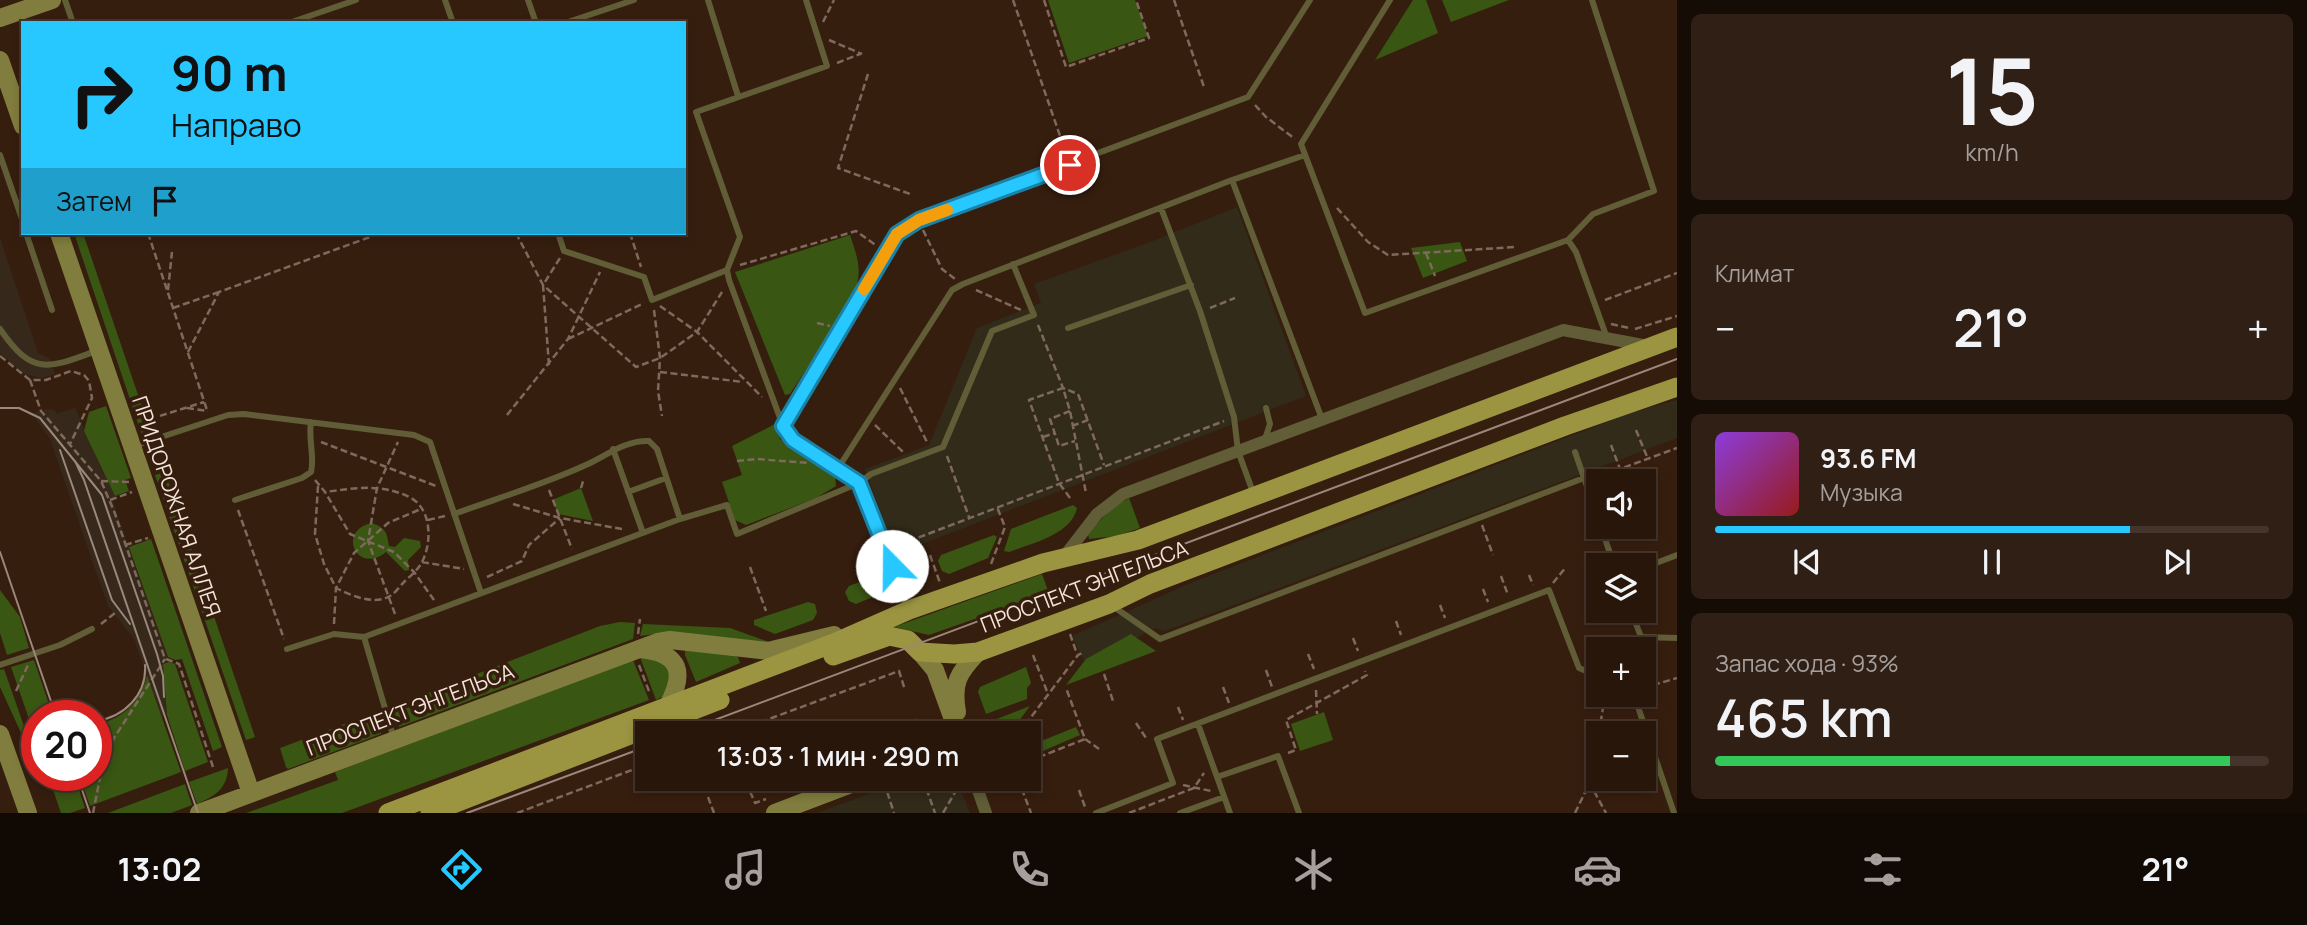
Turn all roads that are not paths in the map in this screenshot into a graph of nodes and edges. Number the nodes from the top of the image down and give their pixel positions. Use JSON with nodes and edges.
{"nodes":[{"id":1,"x":52,"y":0,"type":"edge"},
{"id":2,"x":65,"y":0,"type":"edge"},
{"id":3,"x":356,"y":0,"type":"edge"},
{"id":4,"x":445,"y":0,"type":"edge"},
{"id":5,"x":528,"y":0,"type":"edge"},
{"id":6,"x":634,"y":0,"type":"edge"},
{"id":7,"x":708,"y":0,"type":"edge"},
{"id":8,"x":806,"y":0,"type":"edge"},
{"id":9,"x":1310,"y":0,"type":"edge"},
{"id":10,"x":1390,"y":0,"type":"edge"},
{"id":11,"x":1592,"y":0,"type":"edge"},
{"id":12,"x":0,"y":18,"type":"edge"},
{"id":13,"x":72,"y":21,"type":"edge"},
{"id":14,"x":295,"y":21,"type":"edge"},
{"id":15,"x":452,"y":21,"type":"edge"},
{"id":16,"x":535,"y":21,"type":"edge"},
{"id":17,"x":571,"y":21,"type":"edge"},
{"id":18,"x":1,"y":67,"type":"edge"},
{"id":19,"x":738,"y":96,"type":"junction"},
{"id":20,"x":21,"y":121,"type":"edge"},
{"id":21,"x":0,"y":155,"type":"edge"},
{"id":22,"x":1306,"y":156,"type":"junction"},
{"id":23,"x":1232,"y":180,"type":"junction"},
{"id":24,"x":1161,"y":208,"type":"junction"},
{"id":25,"x":21,"y":217,"type":"edge"},
{"id":26,"x":27,"y":235,"type":"edge"},
{"id":27,"x":60,"y":235,"type":"edge"},
{"id":28,"x":559,"y":235,"type":"edge"},
{"id":29,"x":1568,"y":240,"type":"junction"},
{"id":30,"x":1013,"y":264,"type":"junction"},
{"id":31,"x":727,"y":270,"type":"junction"},
{"id":32,"x":1191,"y":285,"type":"junction"},
{"id":33,"x":52,"y":310,"type":"dead end"},
{"id":34,"x":1068,"y":328,"type":"dead end"},
{"id":35,"x":0,"y":329,"type":"edge"},
{"id":36,"x":1677,"y":337,"type":"edge"},
{"id":37,"x":1607,"y":338,"type":"junction"},
{"id":38,"x":1651,"y":347,"type":"junction"},
{"id":39,"x":99,"y":350,"type":"junction"},
{"id":40,"x":1677,"y":387,"type":"edge"},
{"id":41,"x":1265,"y":408,"type":"dead end"},
{"id":42,"x":1322,"y":419,"type":"junction"},
{"id":43,"x":311,"y":422,"type":"junction"},
{"id":44,"x":783,"y":426,"type":"junction"},
{"id":45,"x":1264,"y":441,"type":"junction"},
{"id":46,"x":133,"y":447,"type":"junction"},
{"id":47,"x":613,"y":449,"type":"junction"},
{"id":48,"x":1238,"y":451,"type":"junction"},
{"id":49,"x":1575,"y":452,"type":"dead end"},
{"id":50,"x":838,"y":470,"type":"junction"},
{"id":51,"x":666,"y":478,"type":"junction"},
{"id":52,"x":1584,"y":478,"type":"junction"},
{"id":53,"x":859,"y":483,"type":"junction"},
{"id":54,"x":1586,"y":484,"type":"edge"},
{"id":55,"x":628,"y":492,"type":"junction"},
{"id":56,"x":1254,"y":496,"type":"junction"},
{"id":57,"x":235,"y":500,"type":"road end"},
{"id":58,"x":454,"y":514,"type":"junction"},
{"id":59,"x":680,"y":519,"type":"junction"},
{"id":60,"x":643,"y":533,"type":"junction"},
{"id":61,"x":1677,"y":555,"type":"edge"},
{"id":62,"x":1063,"y":558,"type":"junction"},
{"id":63,"x":1656,"y":563,"type":"edge"},
{"id":64,"x":481,"y":593,"type":"junction"},
{"id":65,"x":1109,"y":604,"type":"junction"},
{"id":66,"x":909,"y":610,"type":"junction"},
{"id":67,"x":1637,"y":623,"type":"edge"},
{"id":68,"x":865,"y":627,"type":"junction"},
{"id":69,"x":92,"y":629,"type":"road end"},
{"id":70,"x":364,"y":637,"type":"junction"},
{"id":71,"x":1642,"y":637,"type":"edge"},
{"id":72,"x":1656,"y":637,"type":"edge"},
{"id":73,"x":1677,"y":638,"type":"edge"},
{"id":74,"x":637,"y":648,"type":"junction"},
{"id":75,"x":287,"y":649,"type":"road end"},
{"id":76,"x":920,"y":652,"type":"junction"},
{"id":77,"x":978,"y":652,"type":"junction"},
{"id":78,"x":0,"y":665,"type":"edge"},
{"id":79,"x":1586,"y":671,"type":"edge"},
{"id":80,"x":660,"y":704,"type":"junction"},
{"id":81,"x":1638,"y":707,"type":"edge"},
{"id":82,"x":954,"y":721,"type":"edge"},
{"id":83,"x":958,"y":721,"type":"edge"},
{"id":84,"x":1198,"y":724,"type":"junction"},
{"id":85,"x":0,"y":734,"type":"edge"},
{"id":86,"x":395,"y":739,"type":"junction"},
{"id":87,"x":1217,"y":777,"type":"junction"},
{"id":88,"x":822,"y":791,"type":"edge"},
{"id":89,"x":974,"y":791,"type":"edge"},
{"id":90,"x":251,"y":793,"type":"junction"},
{"id":91,"x":1224,"y":795,"type":"junction"},
{"id":92,"x":776,"y":804,"type":"edge"},
{"id":93,"x":28,"y":813,"type":"edge"},
{"id":94,"x":199,"y":813,"type":"edge"},
{"id":95,"x":388,"y":813,"type":"edge"},
{"id":96,"x":430,"y":813,"type":"edge"},
{"id":97,"x":986,"y":813,"type":"edge"},
{"id":98,"x":1096,"y":813,"type":"edge"},
{"id":99,"x":1180,"y":813,"type":"edge"},
{"id":100,"x":1230,"y":813,"type":"edge"},
{"id":101,"x":1299,"y":813,"type":"edge"},
{"id":102,"x":1674,"y":813,"type":"edge"}],
"edges":[{"from":1,"to":12,"type":"main road"},
{"from":2,"to":13,"type":"lane"},
{"from":3,"to":14,"type":"lane"},
{"from":4,"to":15,"type":"lane"},
{"from":5,"to":16,"type":"lane"},
{"from":6,"to":17,"type":"lane"},
{"from":7,"to":19,"type":"lane"},
{"from":8,"to":19,"type":"lane"},
{"from":9,"to":44,"type":"lane"},
{"from":10,"to":22,"type":"lane"},
{"from":11,"to":29,"type":"lane"},
{"from":18,"to":20,"type":"main road"},
{"from":19,"to":31,"type":"lane"},
{"from":21,"to":25,"type":"lane"},
{"from":22,"to":23,"type":"lane"},
{"from":22,"to":29,"type":"lane"},
{"from":23,"to":24,"type":"lane"},
{"from":23,"to":42,"type":"lane"},
{"from":24,"to":30,"type":"lane"},
{"from":24,"to":32,"type":"lane"},
{"from":26,"to":33,"type":"lane"},
{"from":27,"to":39,"type":"main road","name":"ПРИДОРОЖНАЯ АЛЛЕЯ"},
{"from":28,"to":31,"type":"lane"},
{"from":29,"to":37,"type":"lane"},
{"from":30,"to":50,"type":"lane"},
{"from":30,"to":53,"type":"lane"},
{"from":31,"to":44,"type":"lane"},
{"from":32,"to":34,"type":"lane"},
{"from":32,"to":48,"type":"lane"},
{"from":35,"to":39,"type":"lane"},
{"from":36,"to":38,"type":"main road","name":"ПРОСПЕКТ ЭНГЕЛЬСА"},
{"from":37,"to":38,"type":"street"},
{"from":37,"to":42,"type":"street"},
{"from":38,"to":56,"type":"main road","name":"ПРОСПЕКТ ЭНГЕЛЬСА"},
{"from":39,"to":46,"type":"main road","name":"ПРИДОРОЖНАЯ АЛЛЕЯ"},
{"from":40,"to":65,"type":"main road","name":"ПРОСПЕКТ ЭНГЕЛЬСА"},
{"from":41,"to":45,"type":"lane"},
{"from":42,"to":45,"type":"street"},
{"from":43,"to":46,"type":"lane"},
{"from":43,"to":57,"type":"lane"},
{"from":43,"to":58,"type":"lane"},
{"from":44,"to":50,"type":"lane"},
{"from":45,"to":48,"type":"street"},
{"from":46,"to":90,"type":"main road","name":"ПРИДОРОЖНАЯ АЛЛЕЯ"},
{"from":47,"to":51,"type":"lane"},
{"from":47,"to":55,"type":"lane"},
{"from":47,"to":58,"type":"lane"},
{"from":48,"to":56,"type":"lane"},
{"from":48,"to":62,"type":"street"},
{"from":49,"to":52,"type":"lane"},
{"from":50,"to":53,"type":"lane"},
{"from":51,"to":55,"type":"lane"},
{"from":51,"to":59,"type":"lane"},
{"from":52,"to":54,"type":"lane"},
{"from":52,"to":65,"type":"lane"},
{"from":53,"to":59,"type":"lane"},
{"from":53,"to":66,"type":"lane"},
{"from":55,"to":60,"type":"lane"},
{"from":56,"to":62,"type":"main road","name":"ПРОСПЕКТ ЭНГЕЛЬСА"},
{"from":58,"to":64,"type":"lane"},
{"from":59,"to":60,"type":"lane"},
{"from":60,"to":64,"type":"lane"},
{"from":61,"to":63,"type":"lane"},
{"from":62,"to":66,"type":"main road","name":"ПРОСПЕКТ ЭНГЕЛЬСА"},
{"from":64,"to":70,"type":"lane"},
{"from":65,"to":77,"type":"main road","name":"ПРОСПЕКТ ЭНГЕЛЬСА"},
{"from":66,"to":68,"type":"main road","name":"ПРОСПЕКТ ЭНГЕЛЬСА"},
{"from":67,"to":71,"type":"lane"},
{"from":68,"to":74,"type":"main road","name":"ПРОСПЕКТ ЭНГЕЛЬСА"},
{"from":68,"to":80,"type":"main road","name":"ПРОСПЕКТ ЭНГЕЛЬСА"},
{"from":69,"to":78,"type":"lane"},
{"from":70,"to":75,"type":"lane"},
{"from":70,"to":86,"type":"lane"},
{"from":72,"to":73,"type":"lane"},
{"from":74,"to":80,"type":"main road"},
{"from":74,"to":86,"type":"main road","name":"ПРОСПЕКТ ЭНГЕЛЬСА"},
{"from":76,"to":77,"type":"main road","name":"ПРОСПЕКТ ЭНГЕЛЬСА"},
{"from":76,"to":82,"type":"main road"},
{"from":76,"to":96,"type":"main road","name":"ПРОСПЕКТ ЭНГЕЛЬСА"},
{"from":77,"to":83,"type":"main road"},
{"from":79,"to":84,"type":"lane"},
{"from":80,"to":95,"type":"main road","name":"ПРОСПЕКТ ЭНГЕЛЬСА"},
{"from":81,"to":102,"type":"lane"},
{"from":84,"to":87,"type":"lane"},
{"from":84,"to":98,"type":"lane"},
{"from":85,"to":93,"type":"main road"},
{"from":86,"to":90,"type":"main road","name":"ПРОСПЕКТ ЭНГЕЛЬСА"},
{"from":87,"to":91,"type":"lane"},
{"from":87,"to":101,"type":"lane"},
{"from":88,"to":92,"type":"main road"},
{"from":89,"to":97,"type":"street"},
{"from":90,"to":94,"type":"main road","name":"ПРОСПЕКТ ЭНГЕЛЬСА"},
{"from":91,"to":99,"type":"lane"},
{"from":91,"to":100,"type":"lane"}]}
